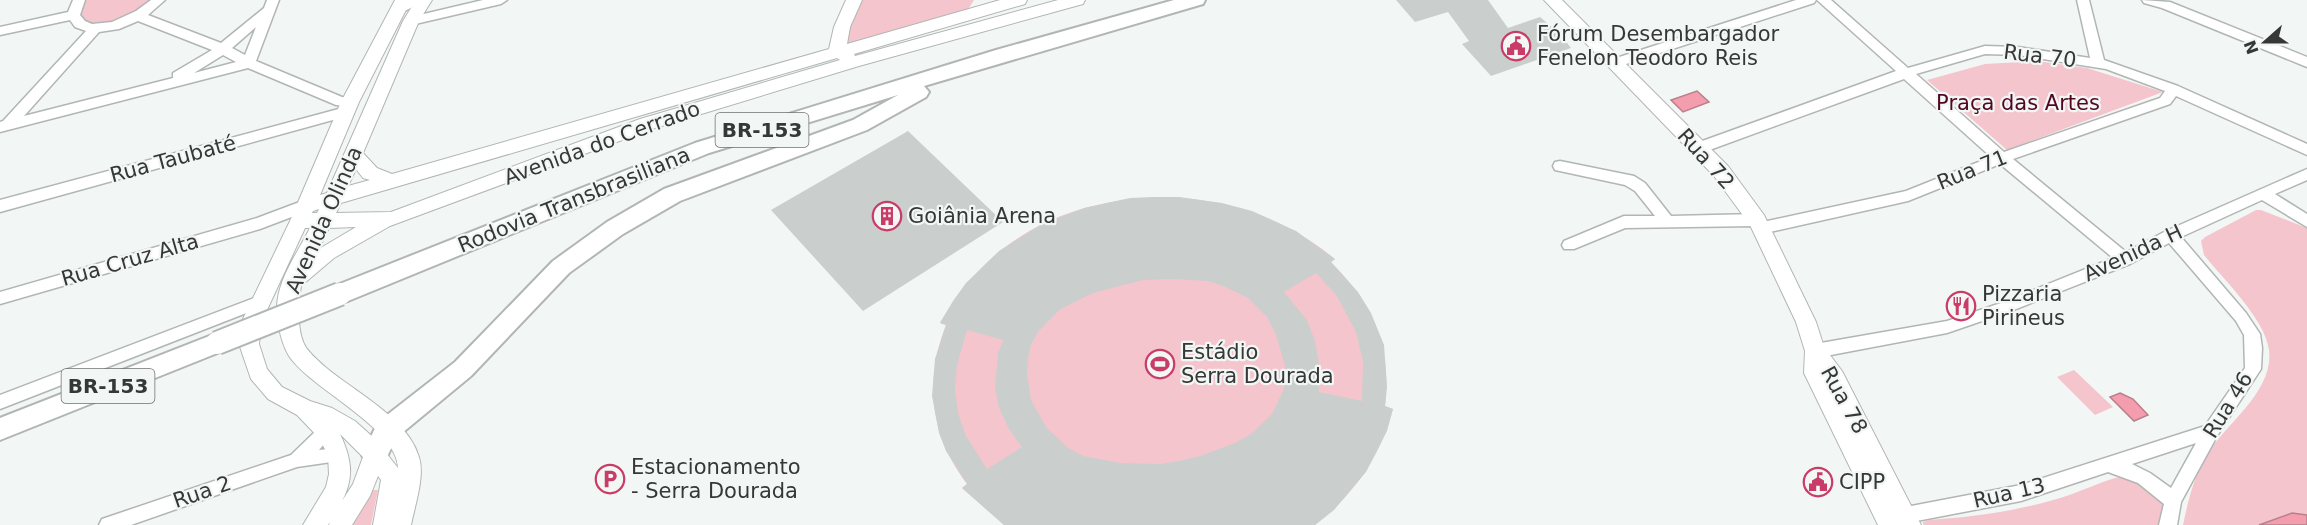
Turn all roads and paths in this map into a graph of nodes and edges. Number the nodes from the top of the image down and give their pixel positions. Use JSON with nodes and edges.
{"nodes":[{"id":1,"x":79,"y":0,"type":"edge"},
{"id":2,"x":159,"y":0,"type":"edge"},
{"id":3,"x":422,"y":0,"type":"edge"},
{"id":4,"x":501,"y":0,"type":"edge"},
{"id":5,"x":854,"y":0,"type":"edge"},
{"id":6,"x":1019,"y":0,"type":"edge"},
{"id":7,"x":1077,"y":0,"type":"edge"},
{"id":8,"x":1150,"y":0,"type":"edge"},
{"id":9,"x":1196,"y":0,"type":"edge"},
{"id":10,"x":1552,"y":0,"type":"edge"},
{"id":11,"x":1810,"y":0,"type":"edge"},
{"id":12,"x":1823,"y":0,"type":"edge"},
{"id":13,"x":2083,"y":0,"type":"edge"},
{"id":14,"x":2148,"y":0,"type":"edge"},
{"id":15,"x":271,"y":4,"type":"edge"},
{"id":16,"x":975,"y":7,"type":"edge"},
{"id":17,"x":404,"y":10,"type":"edge"},
{"id":18,"x":72,"y":15,"type":"junction"},
{"id":19,"x":138,"y":16,"type":"junction"},
{"id":20,"x":842,"y":27,"type":"junction"},
{"id":21,"x":96,"y":28,"type":"junction"},
{"id":22,"x":0,"y":31,"type":"edge"},
{"id":23,"x":961,"y":34,"type":"junction"},
{"id":24,"x":1040,"y":44,"type":"junction"},
{"id":25,"x":223,"y":49,"type":"junction"},
{"id":26,"x":839,"y":51,"type":"junction"},
{"id":27,"x":803,"y":61,"type":"junction"},
{"id":28,"x":857,"y":61,"type":"junction"},
{"id":29,"x":2307,"y":62,"type":"edge"},
{"id":30,"x":249,"y":63,"type":"junction"},
{"id":31,"x":1615,"y":63,"type":"junction"},
{"id":32,"x":2098,"y":63,"type":"junction"},
{"id":33,"x":1905,"y":73,"type":"junction"},
{"id":34,"x":162,"y":85,"type":"junction"},
{"id":35,"x":2174,"y":89,"type":"junction"},
{"id":36,"x":348,"y":107,"type":"junction"},
{"id":37,"x":2,"y":129,"type":"edge"},
{"id":38,"x":1699,"y":148,"type":"junction"},
{"id":39,"x":2307,"y":150,"type":"edge"},
{"id":40,"x":353,"y":154,"type":"junction"},
{"id":41,"x":477,"y":155,"type":"junction"},
{"id":42,"x":2002,"y":158,"type":"junction"},
{"id":43,"x":1560,"y":166,"type":"dead end"},
{"id":44,"x":2307,"y":174,"type":"edge"},
{"id":45,"x":392,"y":181,"type":"junction"},
{"id":46,"x":480,"y":187,"type":"junction"},
{"id":47,"x":2263,"y":194,"type":"junction"},
{"id":48,"x":334,"y":198,"type":"junction"},
{"id":49,"x":0,"y":206,"type":"edge"},
{"id":50,"x":302,"y":214,"type":"junction"},
{"id":51,"x":392,"y":219,"type":"junction"},
{"id":52,"x":2307,"y":220,"type":"edge"},
{"id":53,"x":323,"y":221,"type":"junction"},
{"id":54,"x":1667,"y":221,"type":"junction"},
{"id":55,"x":1759,"y":224,"type":"junction"},
{"id":56,"x":2171,"y":235,"type":"junction"},
{"id":57,"x":1569,"y":245,"type":"dead end"},
{"id":58,"x":2125,"y":260,"type":"junction"},
{"id":59,"x":291,"y":286,"type":"junction"},
{"id":60,"x":337,"y":287,"type":"junction"},
{"id":61,"x":0,"y":298,"type":"edge"},
{"id":62,"x":262,"y":301,"type":"junction"},
{"id":63,"x":215,"y":336,"type":"junction"},
{"id":64,"x":1815,"y":351,"type":"junction"},
{"id":65,"x":0,"y":402,"type":"edge"},
{"id":66,"x":364,"y":408,"type":"junction"},
{"id":67,"x":305,"y":409,"type":"junction"},
{"id":68,"x":0,"y":412,"type":"edge"},
{"id":69,"x":0,"y":429,"type":"edge"},
{"id":70,"x":387,"y":430,"type":"junction"},
{"id":71,"x":327,"y":431,"type":"junction"},
{"id":72,"x":2211,"y":431,"type":"junction"},
{"id":73,"x":339,"y":455,"type":"junction"},
{"id":74,"x":375,"y":456,"type":"junction"},
{"id":75,"x":297,"y":460,"type":"junction"},
{"id":76,"x":2110,"y":465,"type":"junction"},
{"id":77,"x":392,"y":478,"type":"junction"},
{"id":78,"x":362,"y":489,"type":"junction"},
{"id":79,"x":2173,"y":501,"type":"junction"},
{"id":80,"x":1902,"y":522,"type":"edge"},
{"id":81,"x":108,"y":525,"type":"edge"},
{"id":82,"x":314,"y":525,"type":"edge"},
{"id":83,"x":340,"y":525,"type":"edge"},
{"id":84,"x":384,"y":525,"type":"edge"},
{"id":85,"x":400,"y":525,"type":"edge"},
{"id":86,"x":2168,"y":525,"type":"edge"}],
"edges":[{"from":1,"to":18,"type":"street"},
{"from":2,"to":19,"type":"street"},
{"from":3,"to":17,"type":"main road","name":"Avenida Olinda"},
{"from":4,"to":17,"type":"street"},
{"from":5,"to":20,"type":"main road"},
{"from":6,"to":16,"type":"main road","name":"Avenida do Cerrado"},
{"from":7,"to":23,"type":"main road","name":"Avenida do Cerrado"},
{"from":8,"to":60,"type":"highway","name":"Rodovia Transbrasiliana","number":"BR-153"},
{"from":9,"to":24,"type":"highway","name":"Rodovia Transbrasiliana","number":"BR-153"},
{"from":10,"to":31,"type":"main road","name":"Rua 72"},
{"from":11,"to":31,"type":"street"},
{"from":12,"to":33,"type":"street"},
{"from":13,"to":32,"type":"street"},
{"from":14,"to":29,"type":"street"},
{"from":15,"to":25,"type":"street"},
{"from":15,"to":30,"type":"street"},
{"from":16,"to":23,"type":"main road"},
{"from":16,"to":26,"type":"main road","name":"Avenida do Cerrado"},
{"from":17,"to":36,"type":"main road","name":"Avenida Olinda"},
{"from":17,"to":40,"type":"main road","name":"Avenida Olinda"},
{"from":18,"to":21,"type":"street"},
{"from":18,"to":22,"type":"street"},
{"from":19,"to":21,"type":"street"},
{"from":19,"to":25,"type":"street"},
{"from":20,"to":26,"type":"main road"},
{"from":20,"to":27,"type":"main road"},
{"from":21,"to":37,"type":"street"},
{"from":23,"to":28,"type":"main road","name":"Avenida do Cerrado"},
{"from":24,"to":60,"type":"highway","name":"Rodovia Transbrasiliana","number":"BR-153"},
{"from":24,"to":70,"type":"highway"},
{"from":25,"to":30,"type":"street"},
{"from":25,"to":34,"type":"street"},
{"from":26,"to":27,"type":"main road","name":"Avenida do Cerrado"},
{"from":26,"to":28,"type":"main road"},
{"from":27,"to":41,"type":"main road","name":"Avenida do Cerrado"},
{"from":28,"to":46,"type":"main road","name":"Avenida do Cerrado"},
{"from":30,"to":34,"type":"street"},
{"from":30,"to":36,"type":"street"},
{"from":31,"to":38,"type":"main road","name":"Rua 72"},
{"from":32,"to":33,"type":"street","name":"Rua 70"},
{"from":32,"to":35,"type":"street","name":"Rua 70"},
{"from":33,"to":38,"type":"street","name":"Rua 70"},
{"from":33,"to":42,"type":"street"},
{"from":34,"to":37,"type":"street"},
{"from":35,"to":39,"type":"street","name":"Rua 70"},
{"from":35,"to":42,"type":"street","name":"Rua 71"},
{"from":36,"to":49,"type":"street","name":"Rua Taubaté"},
{"from":36,"to":50,"type":"main road","name":"Avenida Olinda"},
{"from":38,"to":55,"type":"main road","name":"Rua 72"},
{"from":40,"to":45,"type":"main road"},
{"from":40,"to":48,"type":"main road","name":"Avenida Olinda"},
{"from":41,"to":45,"type":"main road","name":"Avenida do Cerrado"},
{"from":41,"to":46,"type":"main road"},
{"from":42,"to":55,"type":"street","name":"Rua 71"},
{"from":42,"to":58,"type":"street"},
{"from":43,"to":54,"type":"street"},
{"from":44,"to":47,"type":"street","name":"Avenida H"},
{"from":45,"to":48,"type":"main road","name":"Avenida do Cerrado"},
{"from":46,"to":51,"type":"main road","name":"Avenida do Cerrado"},
{"from":47,"to":52,"type":"street"},
{"from":47,"to":56,"type":"street","name":"Avenida H"},
{"from":48,"to":50,"type":"main road","name":"Avenida do Cerrado"},
{"from":48,"to":53,"type":"main road","name":"Avenida Olinda"},
{"from":50,"to":53,"type":"main road","name":"Avenida do Cerrado"},
{"from":50,"to":61,"type":"street","name":"Rua Cruz Alta"},
{"from":50,"to":62,"type":"main road","name":"Avenida Olinda"},
{"from":51,"to":53,"type":"main road","name":"Avenida do Cerrado"},
{"from":51,"to":59,"type":"main road"},
{"from":53,"to":59,"type":"main road","name":"Avenida Olinda"},
{"from":54,"to":55,"type":"street","name":"Rua 71"},
{"from":54,"to":57,"type":"street","name":"Rua 71"},
{"from":55,"to":64,"type":"main road","name":"Rua 72"},
{"from":56,"to":58,"type":"street","name":"Avenida H"},
{"from":56,"to":72,"type":"street","name":"Rua 46"},
{"from":58,"to":64,"type":"street","name":"Avenida H"},
{"from":59,"to":66,"type":"main road","name":"Avenida Olinda"},
{"from":60,"to":63,"type":"highway","name":"Rodovia Transbrasiliana","number":"BR-153","bridge":true},
{"from":62,"to":65,"type":"street"},
{"from":62,"to":67,"type":"main road","name":"Avenida Olinda"},
{"from":63,"to":68,"type":"highway","name":"Rodovia Transbrasiliana","number":"BR-153"},
{"from":63,"to":69,"type":"highway","name":"Rodovia Transbrasiliana","number":"BR-153"},
{"from":64,"to":80,"type":"main road","name":"Rua 78"},
{"from":66,"to":70,"type":"main road","name":"Avenida Olinda"},
{"from":66,"to":74,"type":"main road"},
{"from":67,"to":71,"type":"main road","name":"Avenida Olinda"},
{"from":67,"to":74,"type":"main road"},
{"from":70,"to":74,"type":"highway"},
{"from":70,"to":85,"type":"main road","name":"Avenida Olinda"},
{"from":71,"to":73,"type":"main road","name":"Avenida Olinda"},
{"from":71,"to":75,"type":"street","name":"Rua 2"},
{"from":72,"to":76,"type":"street","name":"Rua 13"},
{"from":72,"to":79,"type":"street","name":"Rua 46"},
{"from":73,"to":74,"type":"main road"},
{"from":73,"to":75,"type":"street","name":"Rua 2"},
{"from":73,"to":82,"type":"main road"},
{"from":74,"to":77,"type":"main road"},
{"from":74,"to":78,"type":"main road"},
{"from":75,"to":81,"type":"street","name":"Rua 2"},
{"from":76,"to":79,"type":"street"},
{"from":76,"to":80,"type":"street","name":"Rua 13"},
{"from":77,"to":78,"type":"main road"},
{"from":77,"to":84,"type":"main road"},
{"from":78,"to":83,"type":"main road"},
{"from":79,"to":86,"type":"street","name":"Rua 46"}]}
